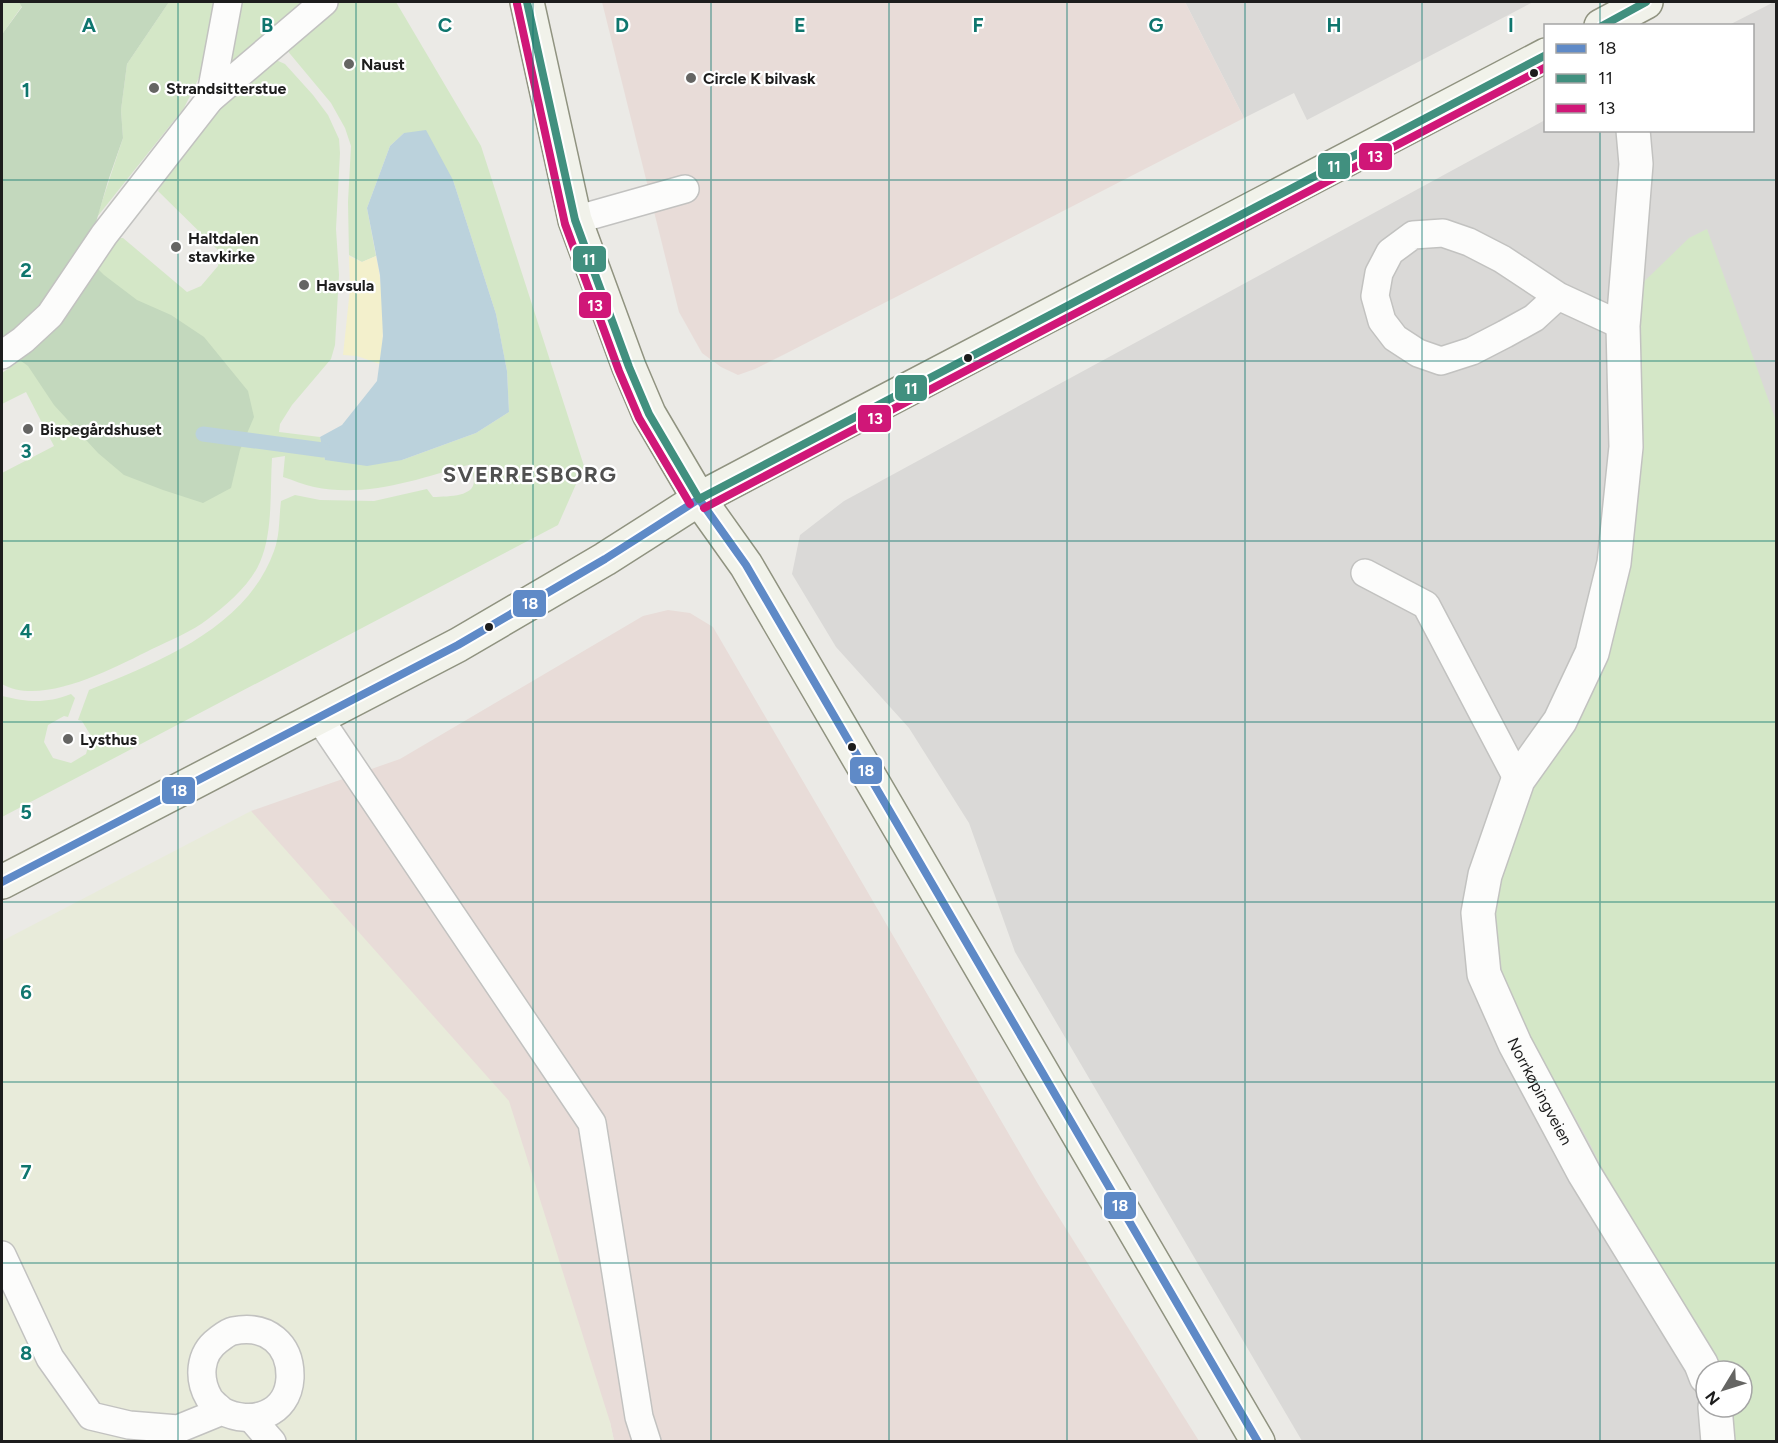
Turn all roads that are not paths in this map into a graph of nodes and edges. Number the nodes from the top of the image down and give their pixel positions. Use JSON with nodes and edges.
{"nodes":[{"id":1,"x":228,"y":2,"type":"edge"},
{"id":2,"x":324,"y":2,"type":"edge"},
{"id":3,"x":526,"y":2,"type":"edge"},
{"id":4,"x":1646,"y":2,"type":"edge"},
{"id":5,"x":1608,"y":24,"type":"edge"},
{"id":6,"x":1544,"y":56,"type":"edge"},
{"id":7,"x":210,"y":99,"type":"junction"},
{"id":8,"x":1633,"y":132,"type":"edge"},
{"id":9,"x":685,"y":189,"type":"dead end"},
{"id":10,"x":575,"y":220,"type":"junction"},
{"id":11,"x":1558,"y":296,"type":"junction"},
{"id":12,"x":1623,"y":326,"type":"junction"},
{"id":13,"x":2,"y":354,"type":"edge"},
{"id":14,"x":699,"y":499,"type":"junction"},
{"id":15,"x":1365,"y":573,"type":"dead end"},
{"id":16,"x":319,"y":718,"type":"junction"},
{"id":17,"x":1518,"y":780,"type":"junction"},
{"id":18,"x":2,"y":882,"type":"edge"},
{"id":19,"x":2,"y":1255,"type":"edge"},
{"id":20,"x":1698,"y":1359,"type":"edge"},
{"id":21,"x":222,"y":1411,"type":"junction"},
{"id":22,"x":252,"y":1419,"type":"junction"},
{"id":23,"x":1716,"y":1419,"type":"edge"},
{"id":24,"x":272,"y":1442,"type":"edge"},
{"id":25,"x":646,"y":1442,"type":"edge"},
{"id":26,"x":1257,"y":1442,"type":"edge"},
{"id":27,"x":1718,"y":1442,"type":"edge"}],
"edges":[{"from":1,"to":7,"type":"lane"},
{"from":2,"to":7,"type":"lane"},
{"from":3,"to":10,"type":"street"},
{"from":4,"to":5,"type":"street"},
{"from":6,"to":14,"type":"street"},
{"from":7,"to":13,"type":"lane"},
{"from":8,"to":12,"type":"street","name":"Norrkøpingveien"},
{"from":9,"to":10,"type":"lane"},
{"from":10,"to":14,"type":"street"},
{"from":11,"to":11,"type":"lane"},
{"from":11,"to":12,"type":"lane"},
{"from":12,"to":17,"type":"street","name":"Norrkøpingveien"},
{"from":14,"to":16,"type":"street"},
{"from":14,"to":26,"type":"street"},
{"from":15,"to":17,"type":"lane"},
{"from":16,"to":18,"type":"street"},
{"from":16,"to":25,"type":"lane"},
{"from":17,"to":20,"type":"street","name":"Norrkøpingveien"},
{"from":19,"to":21,"type":"lane"},
{"from":21,"to":22,"type":"lane"},
{"from":21,"to":22,"type":"lane"},
{"from":22,"to":24,"type":"lane"},
{"from":23,"to":27,"type":"street"}]}
